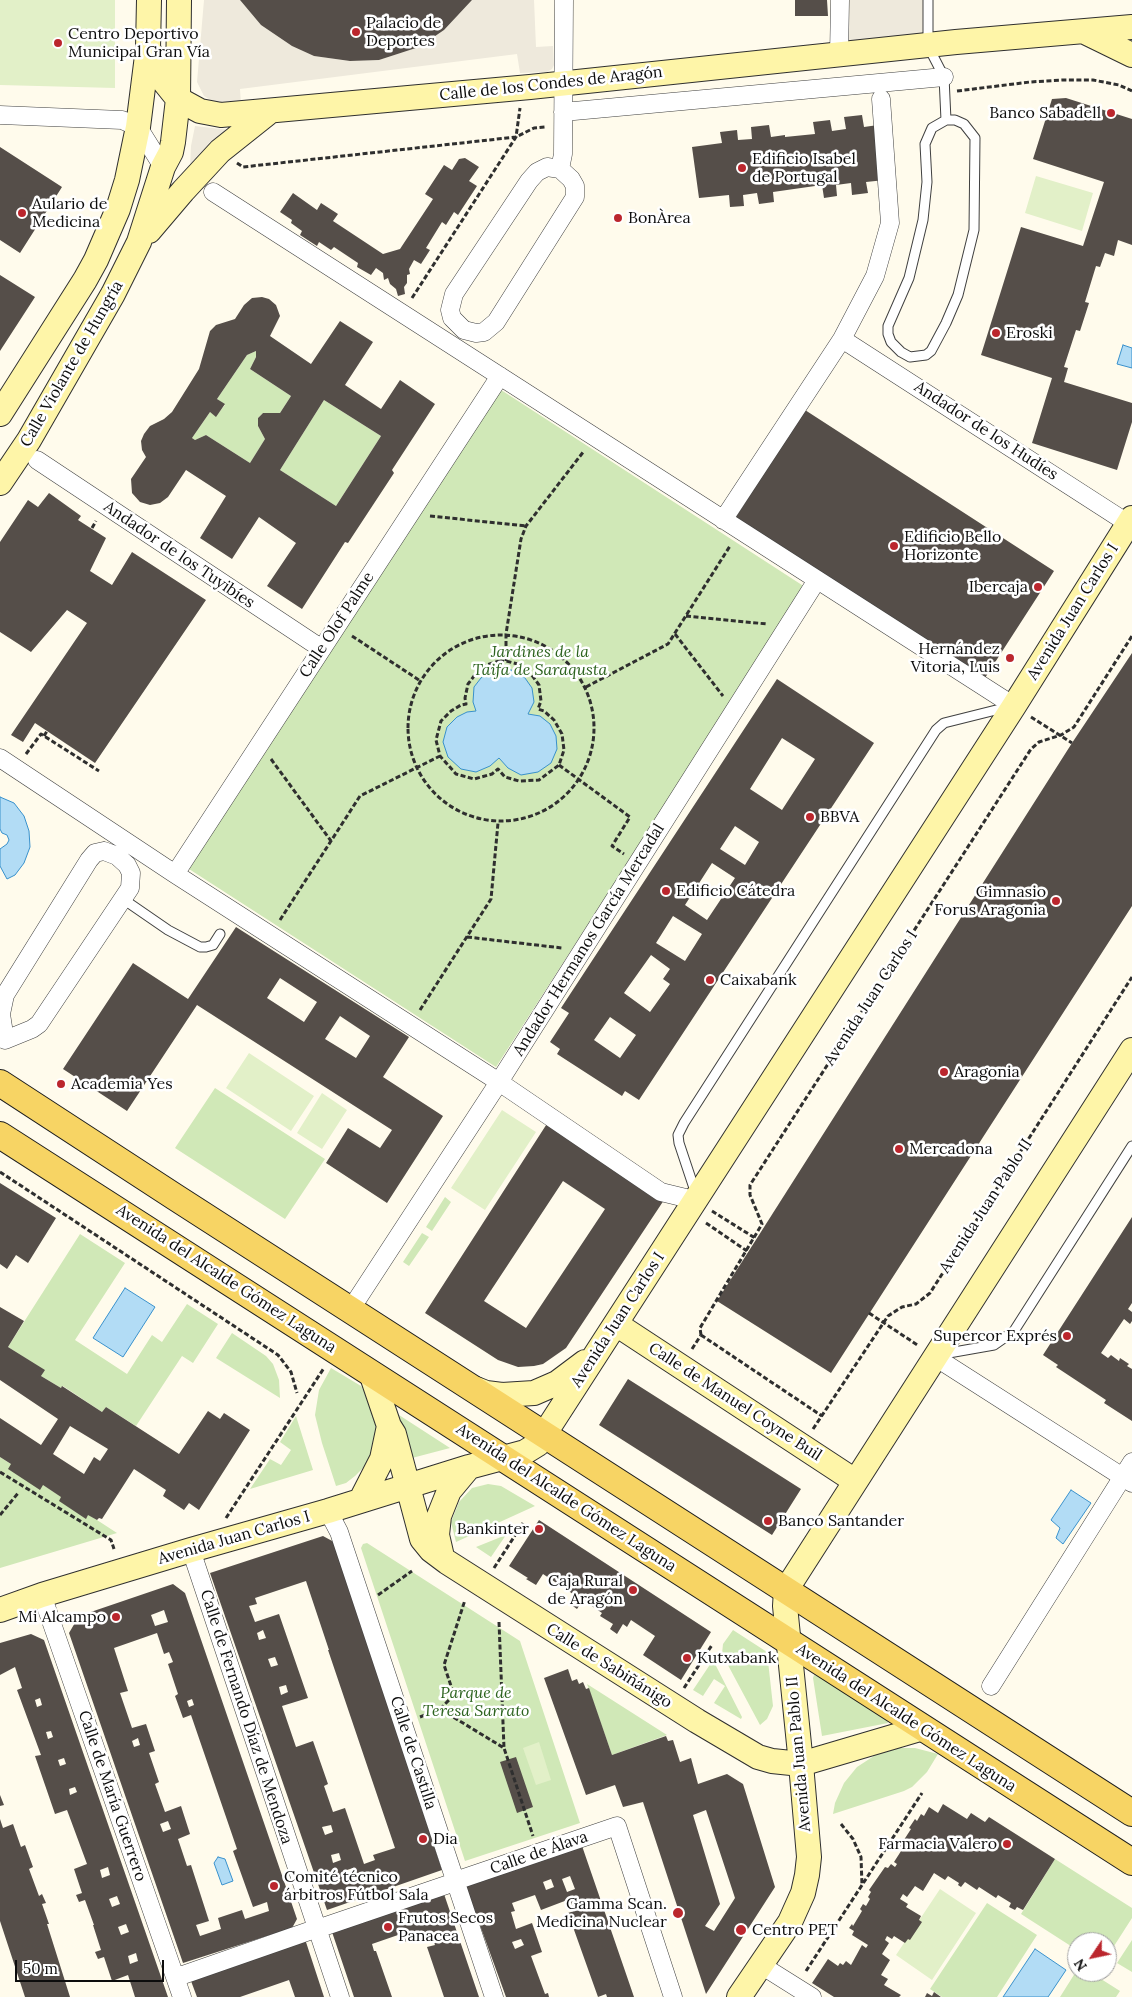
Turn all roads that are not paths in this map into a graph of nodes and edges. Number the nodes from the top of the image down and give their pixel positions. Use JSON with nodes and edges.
{"nodes":[{"id":1,"x":149,"y":0,"type":"edge"},
{"id":2,"x":179,"y":0,"type":"edge"},
{"id":3,"x":564,"y":0,"type":"edge"},
{"id":4,"x":840,"y":0,"type":"edge"},
{"id":5,"x":928,"y":0,"type":"edge"},
{"id":6,"x":1132,"y":28,"type":"edge"},
{"id":7,"x":1085,"y":32,"type":"junction"},
{"id":8,"x":928,"y":46,"type":"junction"},
{"id":9,"x":148,"y":48,"type":"junction"},
{"id":10,"x":1132,"y":54,"type":"edge"},
{"id":11,"x":839,"y":56,"type":"junction"},
{"id":12,"x":944,"y":77,"type":"junction"},
{"id":13,"x":563,"y":84,"type":"junction"},
{"id":14,"x":178,"y":99,"type":"junction"},
{"id":15,"x":880,"y":99,"type":"dead end"},
{"id":16,"x":269,"y":112,"type":"junction"},
{"id":17,"x":563,"y":112,"type":"junction"},
{"id":18,"x":0,"y":115,"type":"edge"},
{"id":19,"x":946,"y":120,"type":"junction"},
{"id":20,"x":138,"y":127,"type":"junction"},
{"id":21,"x":164,"y":167,"type":"junction"},
{"id":22,"x":560,"y":169,"type":"junction"},
{"id":23,"x":213,"y":192,"type":"dead end"},
{"id":24,"x":139,"y":242,"type":"junction"},
{"id":25,"x":842,"y":339,"type":"junction"},
{"id":26,"x":500,"y":376,"type":"junction"},
{"id":27,"x":0,"y":414,"type":"edge"},
{"id":28,"x":37,"y":460,"type":"dead end"},
{"id":29,"x":0,"y":483,"type":"edge"},
{"id":30,"x":723,"y":520,"type":"junction"},
{"id":31,"x":1130,"y":521,"type":"edge"},
{"id":32,"x":817,"y":580,"type":"junction"},
{"id":33,"x":322,"y":649,"type":"junction"},
{"id":34,"x":1014,"y":706,"type":"junction"},
{"id":35,"x":7,"y":763,"type":"edge"},
{"id":36,"x":175,"y":874,"type":"junction"},
{"id":37,"x":123,"y":899,"type":"junction"},
{"id":38,"x":220,"y":934,"type":"dead end"},
{"id":39,"x":2,"y":1044,"type":"edge"},
{"id":40,"x":1132,"y":1050,"type":"edge"},
{"id":41,"x":0,"y":1082,"type":"edge"},
{"id":42,"x":499,"y":1082,"type":"junction"},
{"id":43,"x":0,"y":1135,"type":"edge"},
{"id":44,"x":1132,"y":1146,"type":"edge"},
{"id":45,"x":695,"y":1198,"type":"junction"},
{"id":46,"x":358,"y":1298,"type":"dead end"},
{"id":47,"x":616,"y":1324,"type":"junction"},
{"id":48,"x":599,"y":1350,"type":"junction"},
{"id":49,"x":935,"y":1357,"type":"junction"},
{"id":50,"x":371,"y":1373,"type":"junction"},
{"id":51,"x":470,"y":1386,"type":"junction"},
{"id":52,"x":389,"y":1426,"type":"junction"},
{"id":53,"x":542,"y":1439,"type":"junction"},
{"id":54,"x":502,"y":1457,"type":"junction"},
{"id":55,"x":1132,"y":1462,"type":"edge"},
{"id":56,"x":468,"y":1467,"type":"junction"},
{"id":57,"x":1127,"y":1480,"type":"edge"},
{"id":58,"x":855,"y":1481,"type":"junction"},
{"id":59,"x":542,"y":1482,"type":"junction"},
{"id":60,"x":408,"y":1487,"type":"junction"},
{"id":61,"x":361,"y":1500,"type":"junction"},
{"id":62,"x":328,"y":1511,"type":"junction"},
{"id":63,"x":191,"y":1550,"type":"junction"},
{"id":64,"x":442,"y":1557,"type":"junction"},
{"id":65,"x":786,"y":1590,"type":"junction"},
{"id":66,"x":42,"y":1595,"type":"junction"},
{"id":67,"x":0,"y":1610,"type":"edge"},
{"id":68,"x":788,"y":1642,"type":"junction"},
{"id":69,"x":991,"y":1686,"type":"dead end"},
{"id":70,"x":922,"y":1728,"type":"junction"},
{"id":71,"x":802,"y":1764,"type":"junction"},
{"id":72,"x":1132,"y":1814,"type":"edge"},
{"id":73,"x":1132,"y":1862,"type":"edge"},
{"id":74,"x":761,"y":1964,"type":"junction"},
{"id":75,"x":180,"y":1976,"type":"dead end"},
{"id":76,"x":182,"y":1997,"type":"edge"},
{"id":77,"x":340,"y":1997,"type":"edge"},
{"id":78,"x":494,"y":1997,"type":"edge"},
{"id":79,"x":673,"y":1997,"type":"edge"},
{"id":80,"x":739,"y":1997,"type":"edge"},
{"id":81,"x":812,"y":1997,"type":"edge"}],
"edges":[{"from":1,"to":9,"type":"street","name":"Calle Violante de Hungría"},
{"from":2,"to":14,"type":"street","name":"Calle Violante de Hungría"},
{"from":3,"to":13,"type":"street"},
{"from":4,"to":11,"type":"street"},
{"from":5,"to":8,"type":"lane"},
{"from":6,"to":7,"type":"street","name":"Calle de los Condes de Aragón"},
{"from":7,"to":8,"type":"street","name":"Calle de los Condes de Aragón"},
{"from":7,"to":10,"type":"street"},
{"from":8,"to":11,"type":"street","name":"Calle de los Condes de Aragón"},
{"from":8,"to":12,"type":"lane"},
{"from":9,"to":14,"type":"street"},
{"from":9,"to":20,"type":"street","name":"Calle Violante de Hungría"},
{"from":11,"to":13,"type":"street","name":"Calle de los Condes de Aragón"},
{"from":12,"to":17,"type":"street","name":"Calle de los Condes de Aragón"},
{"from":12,"to":19,"type":"lane"},
{"from":13,"to":16,"type":"street","name":"Calle de los Condes de Aragón"},
{"from":13,"to":17,"type":"street"},
{"from":14,"to":16,"type":"street","name":"Calle de los Condes de Aragón"},
{"from":14,"to":21,"type":"street","name":"Calle Violante de Hungría"},
{"from":15,"to":25,"type":"street"},
{"from":16,"to":24,"type":"street","name":"Calle Violante de Hungría"},
{"from":17,"to":22,"type":"street"},
{"from":18,"to":20,"type":"street"},
{"from":19,"to":19,"type":"lane"},
{"from":20,"to":21,"type":"street"},
{"from":20,"to":27,"type":"street","name":"Calle Violante de Hungría"},
{"from":21,"to":24,"type":"street","name":"Calle Violante de Hungría"},
{"from":22,"to":22,"type":"street"},
{"from":23,"to":26,"type":"street"},
{"from":24,"to":29,"type":"street","name":"Calle Violante de Hungría"},
{"from":25,"to":30,"type":"street"},
{"from":25,"to":31,"type":"street","name":"Andador de los Hudíes"},
{"from":26,"to":30,"type":"street"},
{"from":26,"to":33,"type":"street","name":"Calle Olof Palme"},
{"from":28,"to":33,"type":"street","name":"Andador de los Tuyibíes"},
{"from":30,"to":32,"type":"street"},
{"from":31,"to":34,"type":"street","name":"Avenida Juan Carlos I"},
{"from":32,"to":34,"type":"street"},
{"from":32,"to":42,"type":"street","name":"Andador Hermanos García Mercadal"},
{"from":33,"to":36,"type":"street","name":"Calle Olof Palme"},
{"from":34,"to":45,"type":"street","name":"Avenida Juan Carlos I"},
{"from":34,"to":45,"type":"lane"},
{"from":35,"to":36,"type":"street"},
{"from":36,"to":42,"type":"street"},
{"from":37,"to":38,"type":"lane"},
{"from":37,"to":39,"type":"street"},
{"from":37,"to":39,"type":"street"},
{"from":40,"to":49,"type":"street"},
{"from":41,"to":51,"type":"main road"},
{"from":42,"to":45,"type":"street"},
{"from":42,"to":46,"type":"street","name":"Andador Hermanos García Mercadal"},
{"from":43,"to":50,"type":"main road","name":"Avenida del Alcalde Gómez Laguna"},
{"from":44,"to":49,"type":"lane"},
{"from":45,"to":47,"type":"street","name":"Avenida Juan Carlos I"},
{"from":47,"to":48,"type":"street","name":"Avenida Juan Carlos I"},
{"from":47,"to":58,"type":"street","name":"Calle de Manuel Coyne Buil"},
{"from":48,"to":51,"type":"street"},
{"from":48,"to":53,"type":"street","name":"Avenida Juan Carlos I"},
{"from":49,"to":57,"type":"street"},
{"from":49,"to":58,"type":"street"},
{"from":50,"to":52,"type":"street","name":"Calle de Sabiñánigo"},
{"from":50,"to":54,"type":"main road","name":"Avenida del Alcalde Gómez Laguna"},
{"from":51,"to":53,"type":"main road"},
{"from":52,"to":60,"type":"street","name":"Calle de Sabiñánigo"},
{"from":52,"to":61,"type":"street"},
{"from":53,"to":54,"type":"street","name":"Avenida Juan Carlos I"},
{"from":53,"to":59,"type":"street"},
{"from":53,"to":65,"type":"main road"},
{"from":54,"to":56,"type":"street","name":"Avenida Juan Carlos I"},
{"from":54,"to":59,"type":"main road","name":"Avenida del Alcalde Gómez Laguna"},
{"from":55,"to":57,"type":"street"},
{"from":56,"to":60,"type":"street","name":"Avenida Juan Carlos I"},
{"from":56,"to":64,"type":"street"},
{"from":57,"to":69,"type":"street"},
{"from":58,"to":65,"type":"street"},
{"from":59,"to":68,"type":"main road","name":"Avenida del Alcalde Gómez Laguna"},
{"from":60,"to":61,"type":"street","name":"Avenida Juan Carlos I"},
{"from":60,"to":64,"type":"street","name":"Calle de Sabiñánigo"},
{"from":61,"to":62,"type":"street","name":"Avenida Juan Carlos I"},
{"from":62,"to":63,"type":"street","name":"Avenida Juan Carlos I"},
{"from":62,"to":78,"type":"street","name":"Calle de Castilla"},
{"from":63,"to":66,"type":"street","name":"Avenida Juan Carlos I"},
{"from":63,"to":77,"type":"street","name":"Calle de Fernando Díaz de Mendoza"},
{"from":64,"to":71,"type":"street","name":"Calle de Sabiñánigo"},
{"from":65,"to":68,"type":"street","name":"Avenida Juan Pablo II"},
{"from":65,"to":72,"type":"main road"},
{"from":66,"to":67,"type":"street","name":"Avenida Juan Carlos I"},
{"from":66,"to":76,"type":"street","name":"Calle de María Guerrero"},
{"from":68,"to":70,"type":"main road","name":"Avenida del Alcalde Gómez Laguna"},
{"from":68,"to":71,"type":"street","name":"Avenida Juan Pablo II"},
{"from":70,"to":71,"type":"street","name":"Calle de Sabiñánigo"},
{"from":70,"to":73,"type":"main road","name":"Avenida del Alcalde Gómez Laguna"},
{"from":71,"to":74,"type":"street","name":"Avenida Juan Pablo II"},
{"from":74,"to":80,"type":"street","name":"Avenida Juan Pablo II"},
{"from":74,"to":81,"type":"street"},
{"from":75,"to":79,"type":"street","name":"Calle de Álava"}]}
